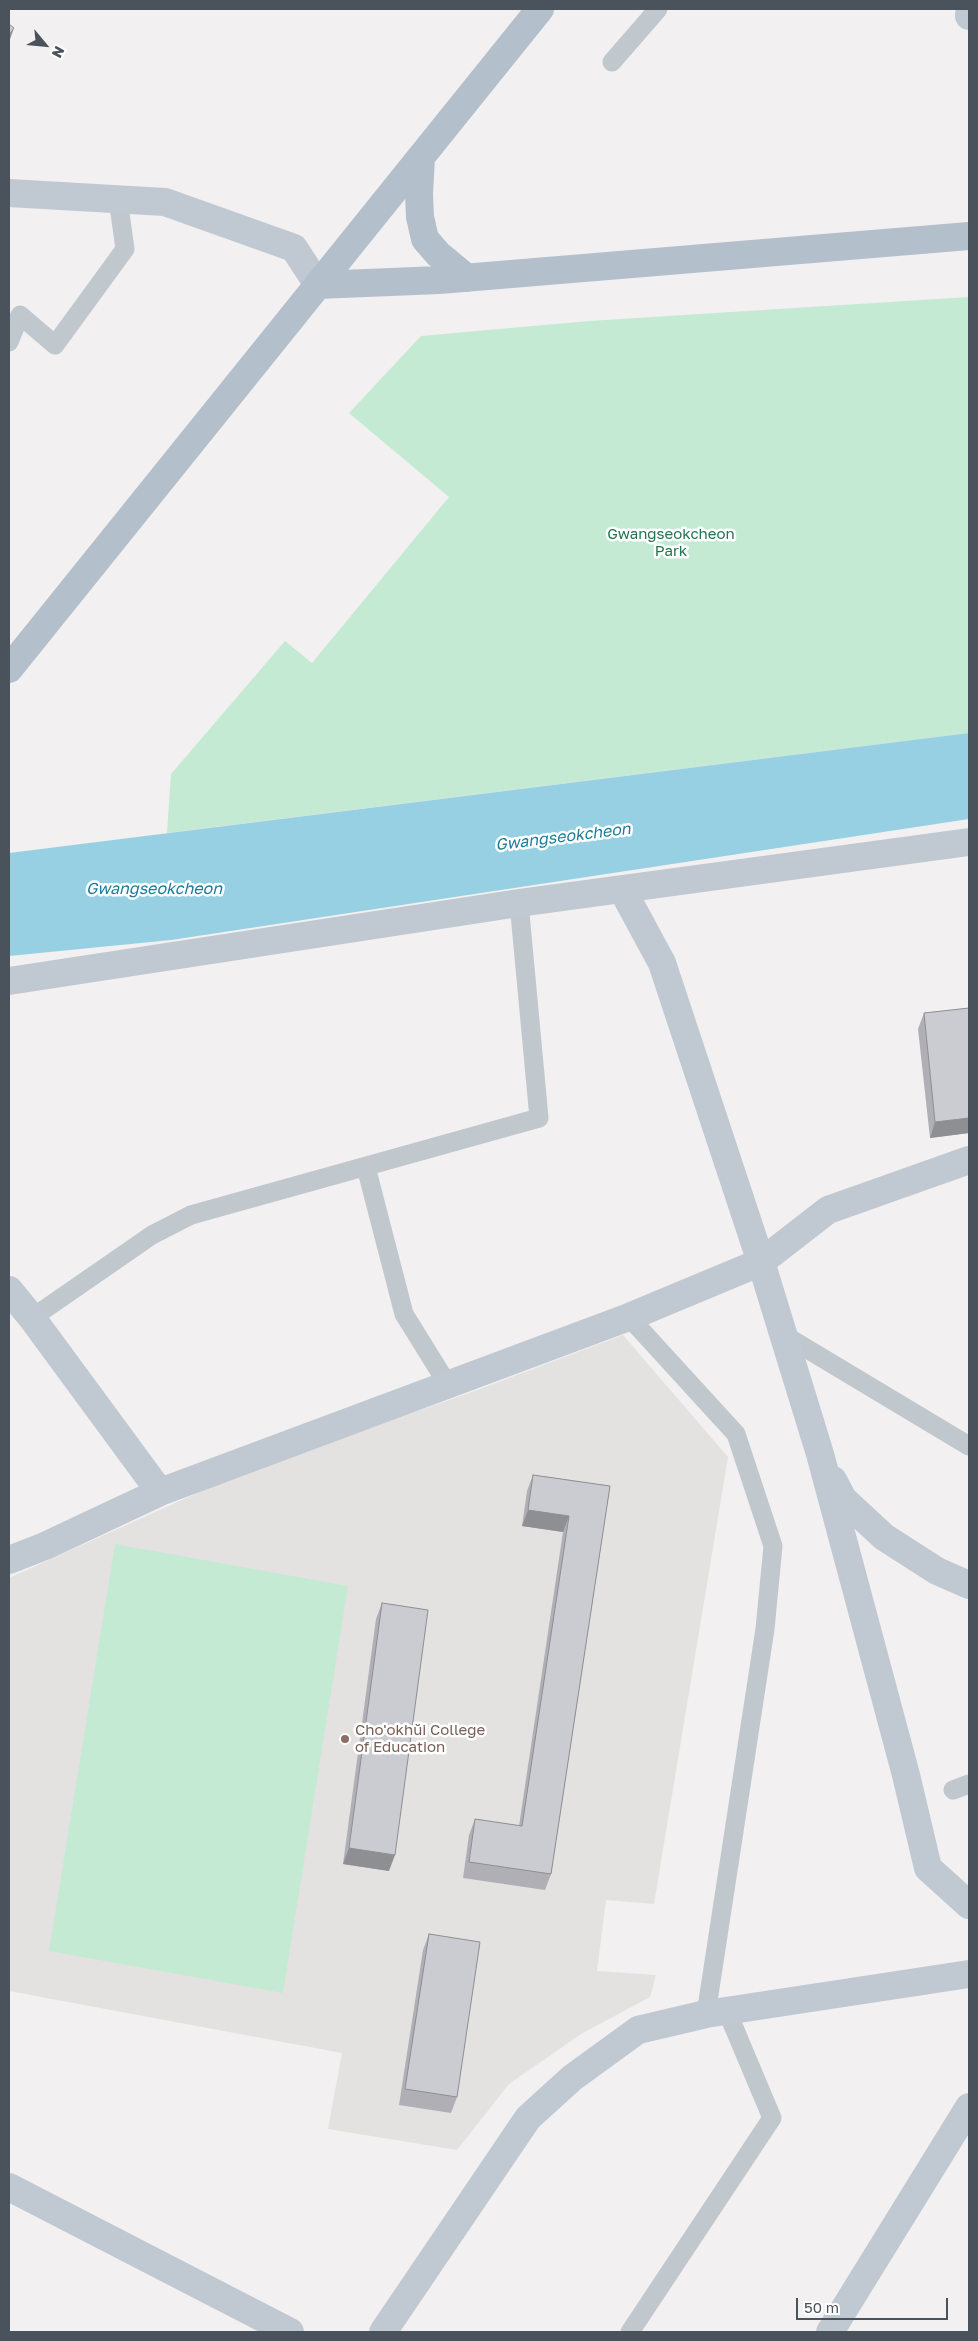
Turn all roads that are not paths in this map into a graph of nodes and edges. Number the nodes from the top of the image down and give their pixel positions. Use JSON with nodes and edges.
{"nodes":[{"id":1,"x":540,"y":9,"type":"edge"},
{"id":2,"x":658,"y":9,"type":"edge"},
{"id":3,"x":612,"y":62,"type":"dead end"},
{"id":4,"x":421,"y":157,"type":"junction"},
{"id":5,"x":9,"y":192,"type":"edge"},
{"id":6,"x":118,"y":199,"type":"junction"},
{"id":7,"x":969,"y":236,"type":"edge"},
{"id":8,"x":467,"y":278,"type":"junction"},
{"id":9,"x":318,"y":285,"type":"junction"},
{"id":10,"x":9,"y":342,"type":"edge"},
{"id":11,"x":9,"y":669,"type":"edge"},
{"id":12,"x":969,"y":842,"type":"edge"},
{"id":13,"x":622,"y":889,"type":"junction"},
{"id":14,"x":519,"y":903,"type":"junction"},
{"id":15,"x":9,"y":981,"type":"edge"},
{"id":16,"x":969,"y":1160,"type":"edge"},
{"id":17,"x":366,"y":1166,"type":"junction"},
{"id":18,"x":761,"y":1262,"type":"junction"},
{"id":19,"x":9,"y":1291,"type":"edge"},
{"id":20,"x":629,"y":1317,"type":"junction"},
{"id":21,"x":32,"y":1318,"type":"junction"},
{"id":22,"x":784,"y":1335,"type":"junction"},
{"id":23,"x":448,"y":1385,"type":"junction"},
{"id":24,"x":969,"y":1446,"type":"edge"},
{"id":25,"x":820,"y":1454,"type":"junction"},
{"id":26,"x":160,"y":1492,"type":"junction"},
{"id":27,"x":9,"y":1560,"type":"edge"},
{"id":28,"x":969,"y":1585,"type":"edge"},
{"id":29,"x":969,"y":1905,"type":"edge"},
{"id":30,"x":969,"y":1974,"type":"edge"},
{"id":31,"x":716,"y":2013,"type":"junction"},
{"id":32,"x":969,"y":2107,"type":"edge"},
{"id":33,"x":9,"y":2187,"type":"edge"},
{"id":34,"x":290,"y":2332,"type":"edge"},
{"id":35,"x":383,"y":2332,"type":"edge"},
{"id":36,"x":630,"y":2332,"type":"edge"},
{"id":37,"x":830,"y":2332,"type":"edge"}],
"edges":[{"from":1,"to":4,"type":"main road"},
{"from":2,"to":3,"type":"street"},
{"from":4,"to":8,"type":"main road"},
{"from":4,"to":9,"type":"main road"},
{"from":5,"to":6,"type":"street"},
{"from":6,"to":9,"type":"street"},
{"from":6,"to":10,"type":"street"},
{"from":7,"to":8,"type":"main road"},
{"from":8,"to":9,"type":"main road"},
{"from":9,"to":11,"type":"main road"},
{"from":12,"to":13,"type":"street"},
{"from":13,"to":14,"type":"street"},
{"from":13,"to":18,"type":"street"},
{"from":14,"to":15,"type":"street"},
{"from":14,"to":17,"type":"street"},
{"from":16,"to":18,"type":"street"},
{"from":17,"to":21,"type":"street"},
{"from":17,"to":23,"type":"street"},
{"from":18,"to":20,"type":"street"},
{"from":18,"to":22,"type":"street"},
{"from":19,"to":21,"type":"street"},
{"from":20,"to":23,"type":"street"},
{"from":20,"to":31,"type":"street"},
{"from":21,"to":26,"type":"street"},
{"from":22,"to":24,"type":"street"},
{"from":22,"to":25,"type":"street"},
{"from":23,"to":26,"type":"street"},
{"from":25,"to":28,"type":"street"},
{"from":25,"to":29,"type":"street"},
{"from":26,"to":27,"type":"street"},
{"from":30,"to":31,"type":"street"},
{"from":31,"to":35,"type":"street"},
{"from":31,"to":36,"type":"street"},
{"from":32,"to":37,"type":"street"},
{"from":33,"to":34,"type":"street"}]}
